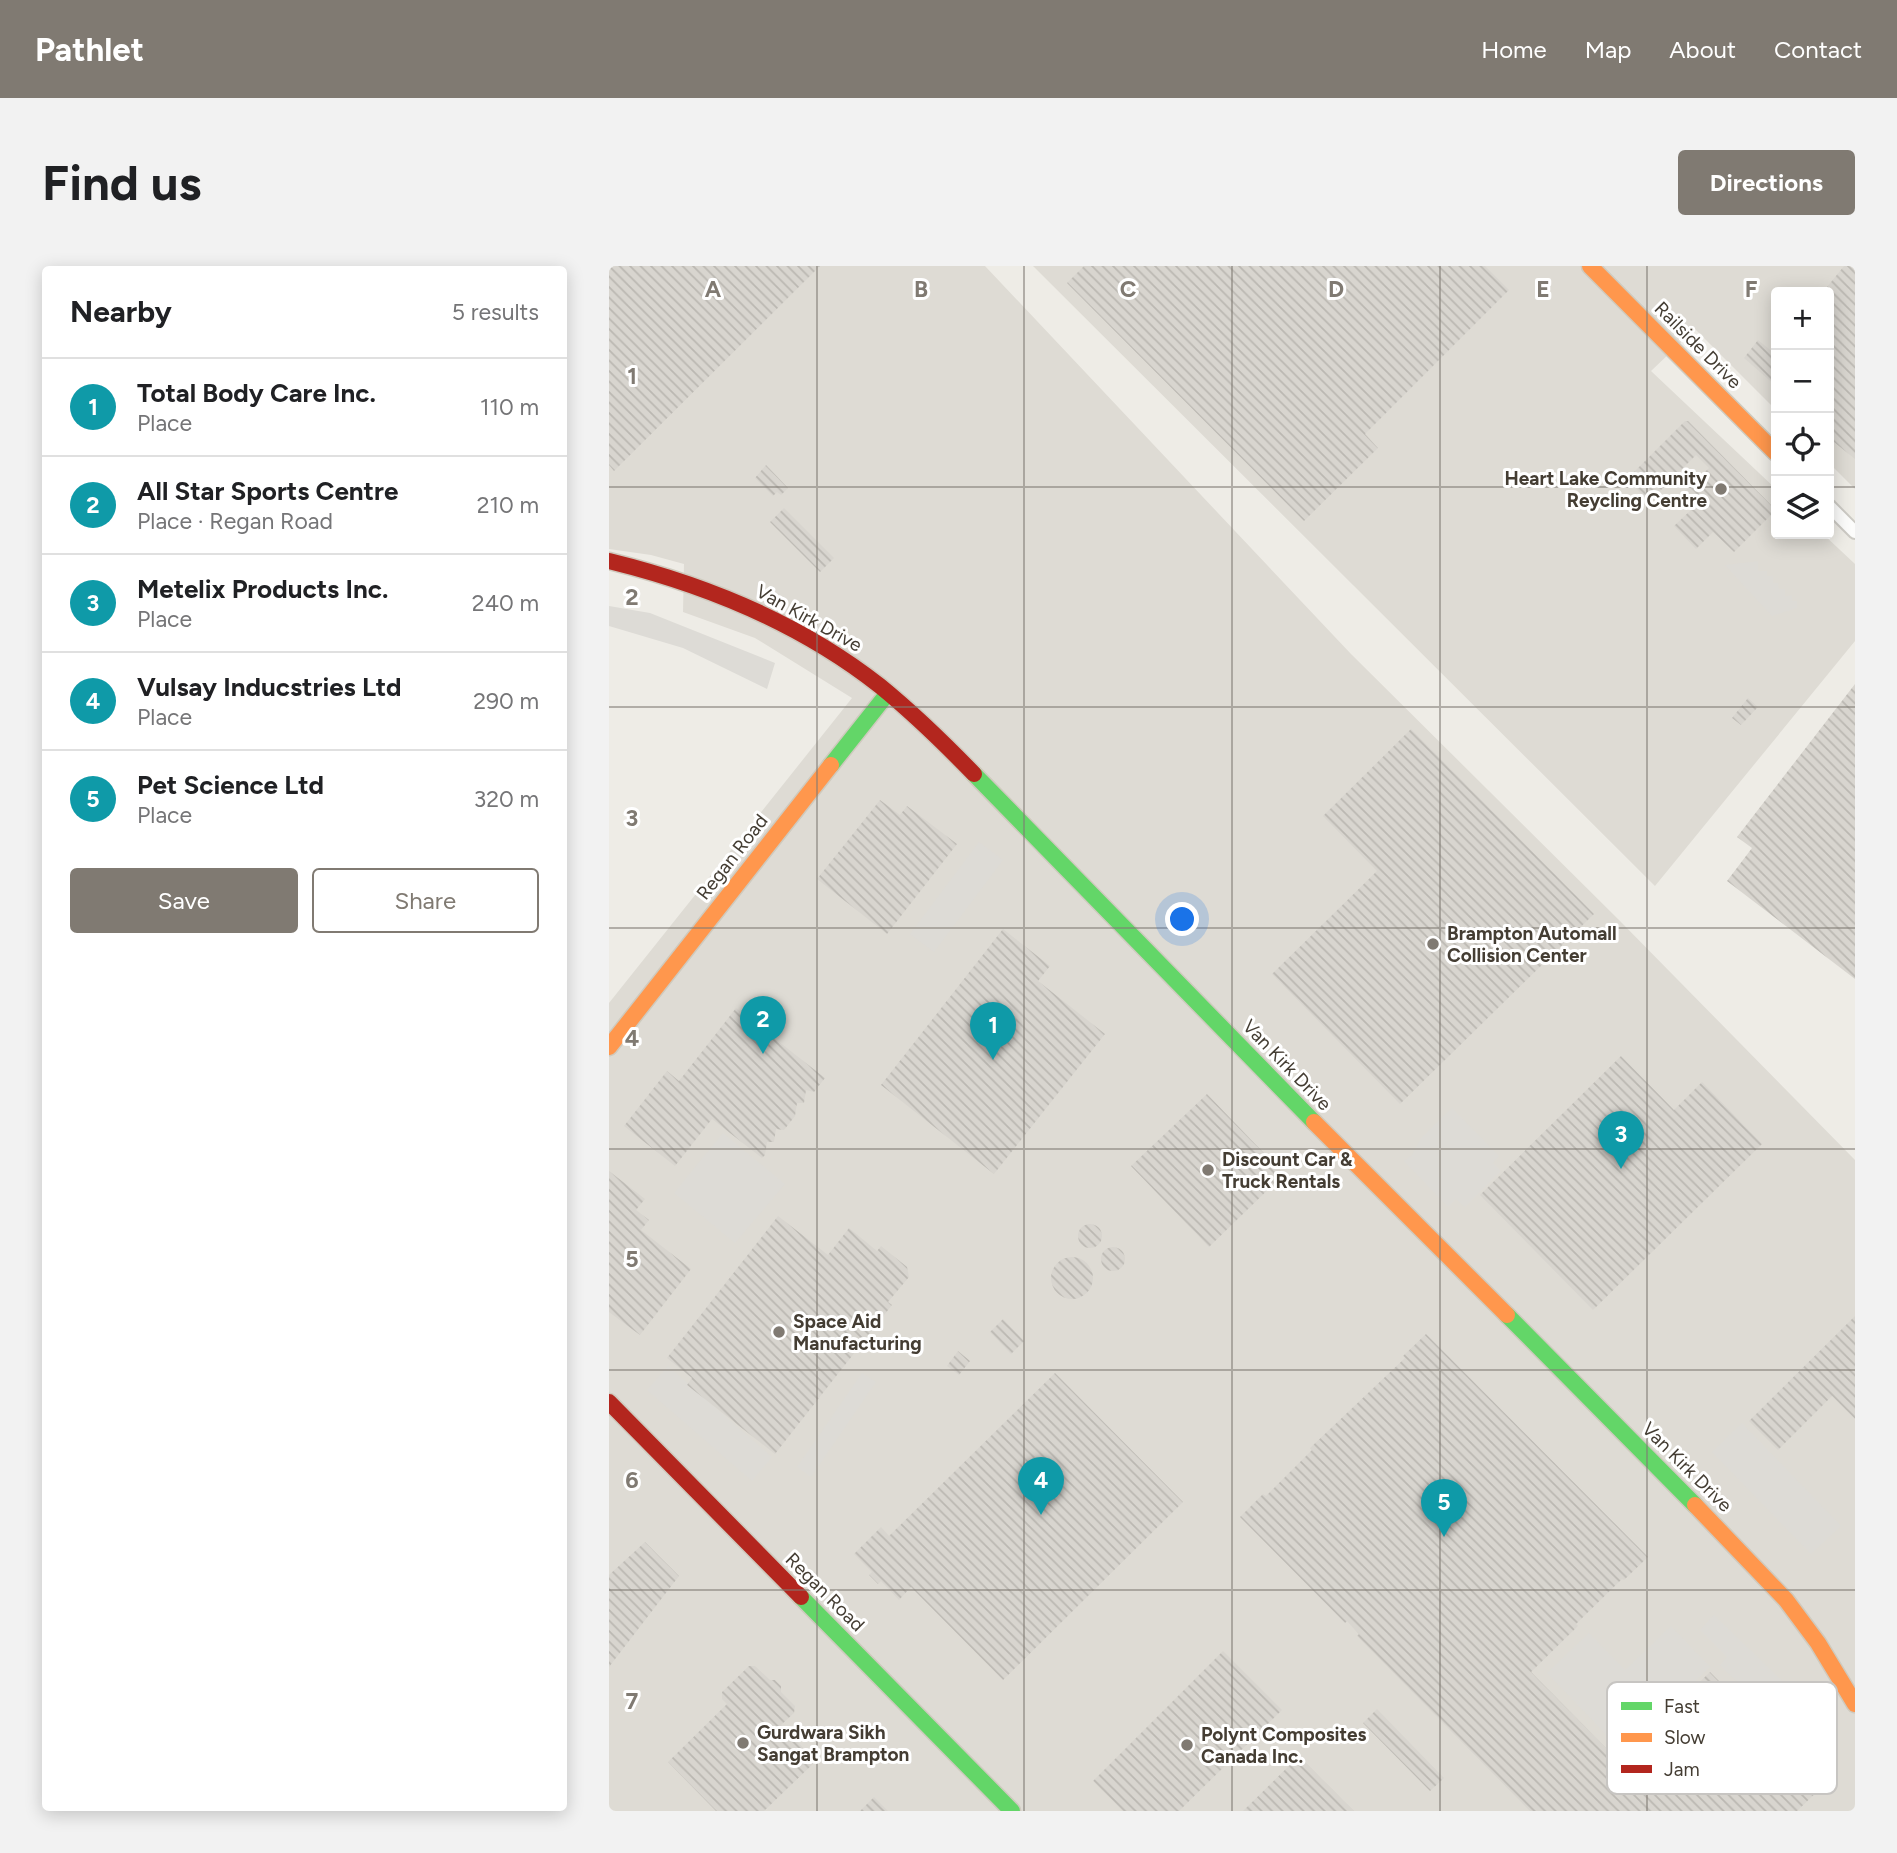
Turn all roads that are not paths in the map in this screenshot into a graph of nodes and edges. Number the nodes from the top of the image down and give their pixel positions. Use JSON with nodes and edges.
{"nodes":[{"id":1,"x":1590,"y":266,"type":"edge"},
{"id":2,"x":1771,"y":448,"type":"edge"},
{"id":3,"x":1834,"y":511,"type":"edge"},
{"id":4,"x":1855,"y":532,"type":"edge"},
{"id":5,"x":609,"y":561,"type":"edge"},
{"id":6,"x":888,"y":693,"type":"junction"},
{"id":7,"x":609,"y":1047,"type":"edge"},
{"id":8,"x":609,"y":1402,"type":"edge"},
{"id":9,"x":1855,"y":1704,"type":"edge"},
{"id":10,"x":1011,"y":1811,"type":"edge"}],
"edges":[{"from":1,"to":2,"type":"street","name":"Railside Drive"},
{"from":3,"to":4,"type":"street"},
{"from":5,"to":6,"type":"street","name":"Van Kirk Drive"},
{"from":6,"to":7,"type":"street","name":"Regan Road"},
{"from":6,"to":9,"type":"street","name":"Van Kirk Drive"},
{"from":8,"to":10,"type":"street","name":"Regan Road"}]}
